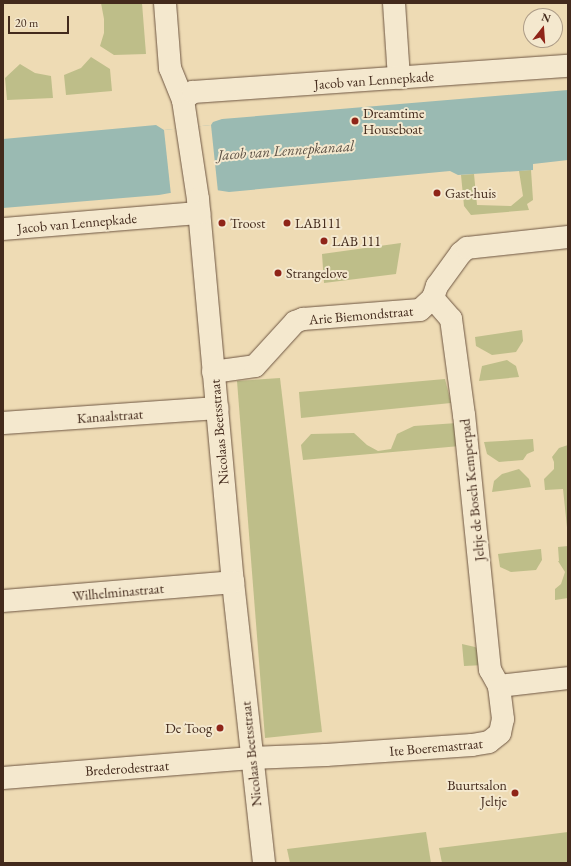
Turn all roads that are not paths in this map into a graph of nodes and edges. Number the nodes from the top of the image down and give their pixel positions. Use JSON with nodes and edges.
{"nodes":[{"id":1,"x":165,"y":3,"type":"edge"},
{"id":2,"x":394,"y":3,"type":"edge"},
{"id":3,"x":568,"y":66,"type":"edge"},
{"id":4,"x":399,"y":78,"type":"junction"},
{"id":5,"x":185,"y":108,"type":"junction"},
{"id":6,"x":198,"y":206,"type":"junction"},
{"id":7,"x":3,"y":229,"type":"edge"},
{"id":8,"x":568,"y":237,"type":"edge"},
{"id":9,"x":433,"y":298,"type":"junction"},
{"id":10,"x":213,"y":372,"type":"junction"},
{"id":11,"x":217,"y":408,"type":"junction"},
{"id":12,"x":3,"y":424,"type":"edge"},
{"id":13,"x":233,"y":582,"type":"junction"},
{"id":14,"x":3,"y":601,"type":"edge"},
{"id":15,"x":568,"y":678,"type":"edge"},
{"id":16,"x":498,"y":686,"type":"junction"},
{"id":17,"x":251,"y":758,"type":"junction"},
{"id":18,"x":3,"y":778,"type":"edge"},
{"id":19,"x":264,"y":863,"type":"edge"}],
"edges":[{"from":1,"to":5,"type":"street","name":"Nicolaas Beetsstraat"},
{"from":2,"to":4,"type":"street"},
{"from":3,"to":4,"type":"street","name":"Jacob van Lennepkade"},
{"from":4,"to":5,"type":"street","name":"Jacob van Lennepkade"},
{"from":5,"to":6,"type":"street","name":"Nicolaas Beetsstraat"},
{"from":6,"to":7,"type":"street","name":"Jacob van Lennepkade"},
{"from":6,"to":10,"type":"street","name":"Nicolaas Beetsstraat"},
{"from":8,"to":9,"type":"street","name":"Arie Biemondstraat"},
{"from":9,"to":10,"type":"street","name":"Arie Biemondstraat"},
{"from":9,"to":16,"type":"street","name":"Jeltje de Bosch Kemperpad"},
{"from":10,"to":11,"type":"street","name":"Nicolaas Beetsstraat"},
{"from":11,"to":12,"type":"street","name":"Kanaalstraat"},
{"from":11,"to":13,"type":"street","name":"Nicolaas Beetsstraat"},
{"from":13,"to":14,"type":"street","name":"Wilhelminastraat"},
{"from":13,"to":17,"type":"street","name":"Nicolaas Beetsstraat"},
{"from":15,"to":16,"type":"street"},
{"from":16,"to":17,"type":"street","name":"Ite Boeremastraat"},
{"from":17,"to":18,"type":"street","name":"Brederodestraat"},
{"from":17,"to":19,"type":"street","name":"Nicolaas Beetsstraat"}]}
